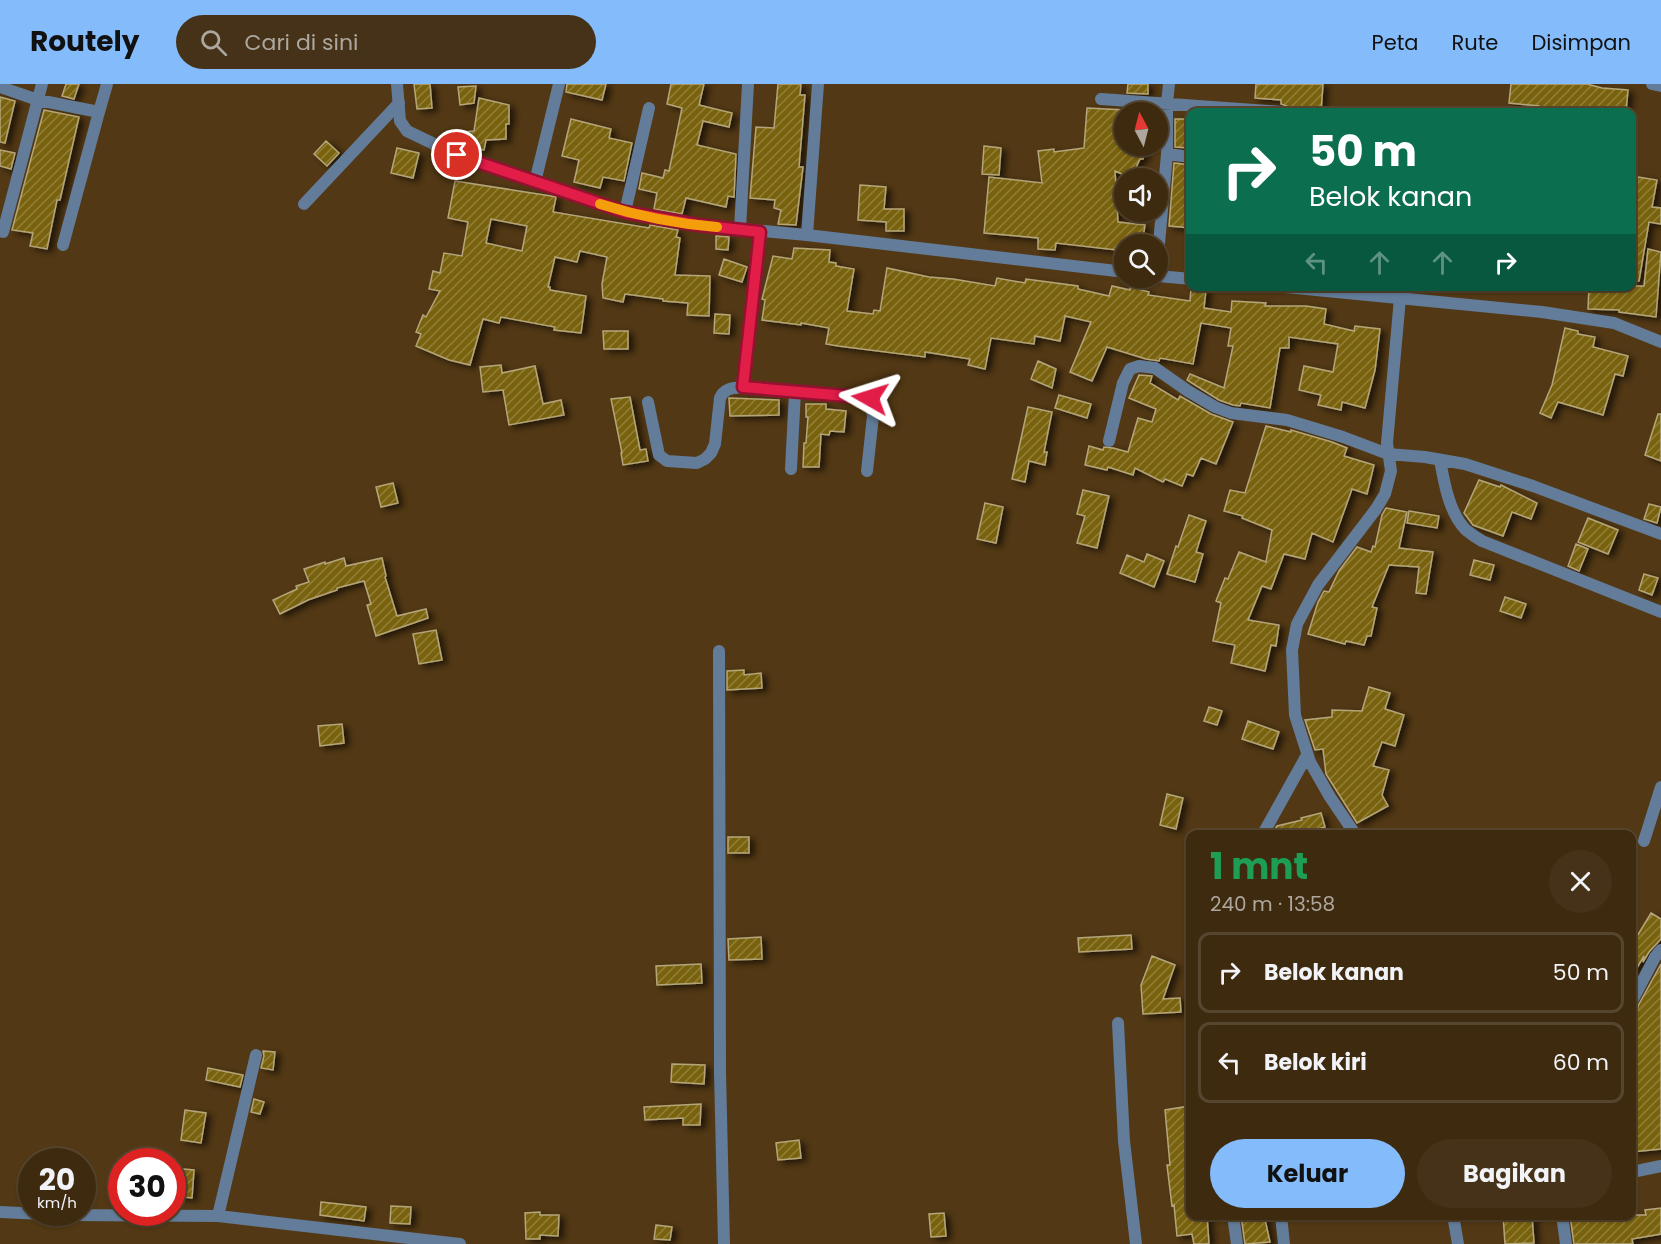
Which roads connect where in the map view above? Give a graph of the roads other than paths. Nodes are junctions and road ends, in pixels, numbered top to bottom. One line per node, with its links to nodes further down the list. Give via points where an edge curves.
1 (42, 84): 12 (street)
2 (107, 84): 19 (street)
3 (397, 84): 15 (street)
4 (559, 84): 23 (street)
5 (748, 84): 26 (street)
6 (819, 84): 30 (street)
7 (1169, 84): 14 (street)
8 (1652, 84): 9 (street)
9 (1661, 86)
10 (0, 87): 12 (street)
11 (1101, 99): 13 (street)
12 (38, 100): 19 (street); 27 (street)
13 (1141, 102)
14 (1167, 102)
15 (399, 103): 23 (street, via 400,121 407,131 457,155); 24 (street)
16 (1168, 104): 18 (street)
17 (649, 108): 25 (street)
18 (1224, 108)
19 (99, 112): 31 (street)
20 (1168, 154): 22 (street)
21 (1167, 156): 29 (street)
22 (1186, 156)
23 (535, 182): 25 (street)
24 (304, 204)
25 (625, 212): 26 (street)
26 (740, 229): 28 (street)
27 (3, 232)
28 (760, 232): 30 (street); 38 (street)
29 (1160, 234)
30 (807, 235): 32 (street)
31 (63, 245)
32 (1114, 271)
33 (1168, 277): 34 (street)
34 (1186, 279)
35 (1327, 291): 36 (street)
36 (1400, 298): 37 (street, via 1614,323); 42 (street)
37 (1661, 342)
38 (743, 387): 39 (street); 40 (street, via 722,394 715,444 711,453 698,463 667,461 659,455)
39 (795, 392): 44 (street); 45 (street, via 870,398 873,416)
40 (648, 402)
41 (1109, 441): 42 (street, via 1123,383 1130,369 1139,366 1155,368 1231,413 1287,420)
42 (1388, 454): 43 (street); 49 (street, via 1391,471 1385,494 1318,585 1297,624 1292,650 1293,693)
43 (1440, 460): 46 (street, via 1533,486); 47 (street, via 1444,483 1466,530 1482,541)
44 (791, 469)
45 (867, 471)
46 (1661, 534)
47 (1661, 612)
48 (719, 651): 67 (street)
49 (1307, 755): 51 (street); 52 (street)
50 (1661, 787): 53 (street)
51 (1265, 830)
52 (1352, 830)
53 (1644, 840)
54 (1661, 950): 55 (street)
55 (1636, 993)
56 (1118, 1023): 68 (street, via 1124,1141)
57 (256, 1055): 61 (street)
58 (1661, 1166): 59 (street)
59 (1636, 1171)
60 (1, 1212): 61 (street)
61 (218, 1216): 66 (street)
62 (1234, 1220): 69 (street)
63 (1282, 1220): 70 (street)
64 (1454, 1220): 71 (street)
65 (1563, 1220): 72 (street)
66 (460, 1244)
67 (724, 1244)
68 (1136, 1244)
69 (1237, 1244)
70 (1284, 1244)
71 (1458, 1244)
72 (1566, 1244)

